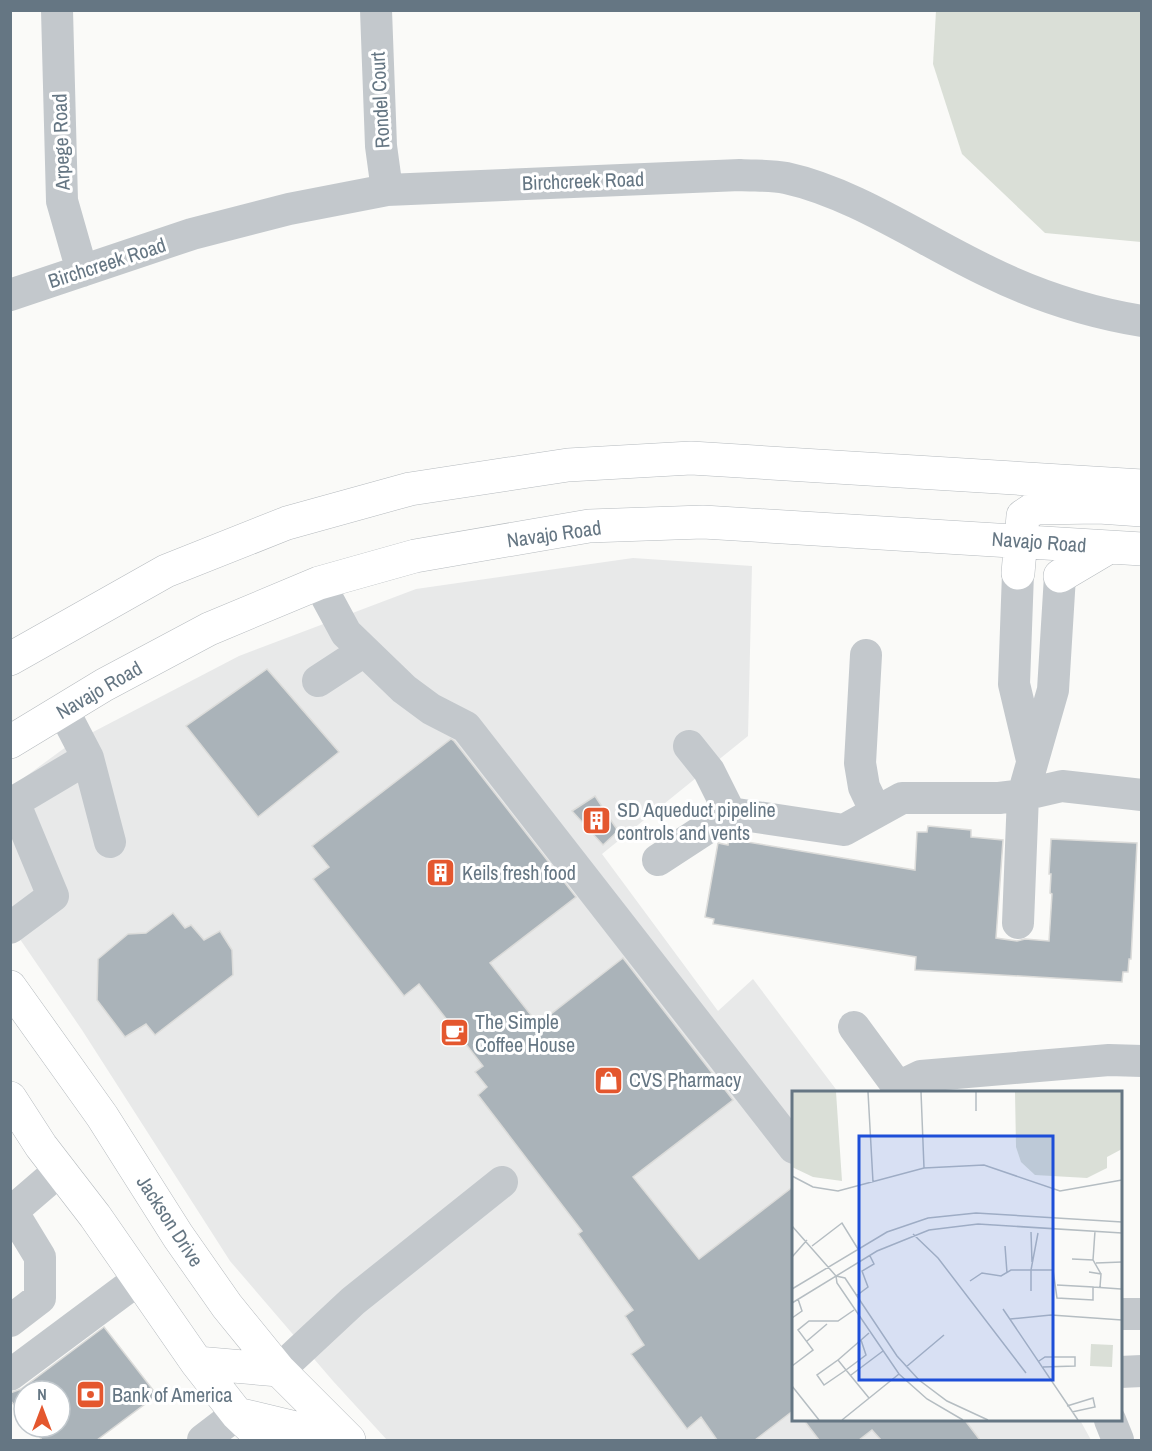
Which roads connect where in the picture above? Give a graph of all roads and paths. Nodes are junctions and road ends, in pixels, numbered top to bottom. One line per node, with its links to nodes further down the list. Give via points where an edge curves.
1 (57, 10): 4 (street, Arpege Road, via 62,201)
2 (376, 10): 3 (street, Rondel Court, via 381,146)
3 (387, 190): 4 (street, Birchcreek Road, via 267,214); 6 (street, Birchcreek Road, via 740,175 785,178 838,195 1028,290 1068,304)
4 (82, 271): 5 (street, Birchcreek Road)
5 (10, 295)
6 (1142, 321)
7 (1142, 486): 18 (main road, via 691,458 568,465 410,489 288,522 166,571)
8 (1142, 510): 11 (main road, via 1035,508 1023,516)
9 (1109, 547): 10 (main road, Navajo Road); 11 (main road, Navajo Road); 12 (main road)
10 (1142, 549)
11 (1019, 557): 13 (main road, Navajo Road, via 703,522 589,526 415,556); 14 (street)
12 (1060, 576): 15 (street)
13 (320, 583): 16 (street, via 345,633); 20 (main road, Navajo Road, via 209,630)
14 (1015, 645): 15 (street, via 1021,659 1035,665 1049,660); 24 (street, via 1014,684)
15 (1055, 646): 24 (street, via 1053,690)
16 (364, 651): 19 (street); 38 (street, via 404,689 466,727)
17 (866, 655): 27 (street, via 860,763 864,787)
18 (10, 659)
19 (318, 681)
20 (63, 710): 21 (main road, Navajo Road); 23 (street)
21 (10, 742)
22 (688, 746): 28 (street, via 709,771)
23 (88, 758): 29 (street); 32 (street, via 14,802 53,896)
24 (1032, 760): 25 (street)
25 (1023, 795): 26 (street, via 1062,786); 27 (street, via 902,798); 31 (street)
26 (1142, 795)
27 (876, 812): 28 (street, via 844,830)
28 (730, 813): 30 (street)
29 (110, 842)
30 (658, 860)
31 (1018, 923)
32 (10, 928)
33 (10, 987): 47 (main road, Jackson Drive, via 102,1116 227,1306)
34 (854, 1027): 36 (street)
35 (1142, 1061): 36 (street, via 1109,1060 921,1076)
36 (898, 1090)
37 (10, 1098): 39 (main road)
38 (792, 1145)
39 (60, 1170): 41 (street); 42 (main road)
40 (502, 1182): 47 (street, via 353,1301)
41 (11, 1212): 45 (street, via 40,1257 40,1298)
42 (139, 1279): 46 (main road); 50 (street)
43 (1122, 1314): 44 (street)
44 (1142, 1314)
45 (10, 1321)
46 (197, 1363): 47 (main road); 51 (main road)
47 (279, 1370): 56 (main road, Jackson Drive)
48 (1142, 1371): 49 (street)
49 (1122, 1372)
50 (10, 1375)
51 (237, 1414): 53 (street); 54 (main road); 55 (main road)
52 (1111, 1421): 57 (street)
53 (203, 1440)
54 (264, 1440)
55 (332, 1440)
56 (349, 1440)
57 (1118, 1440)

